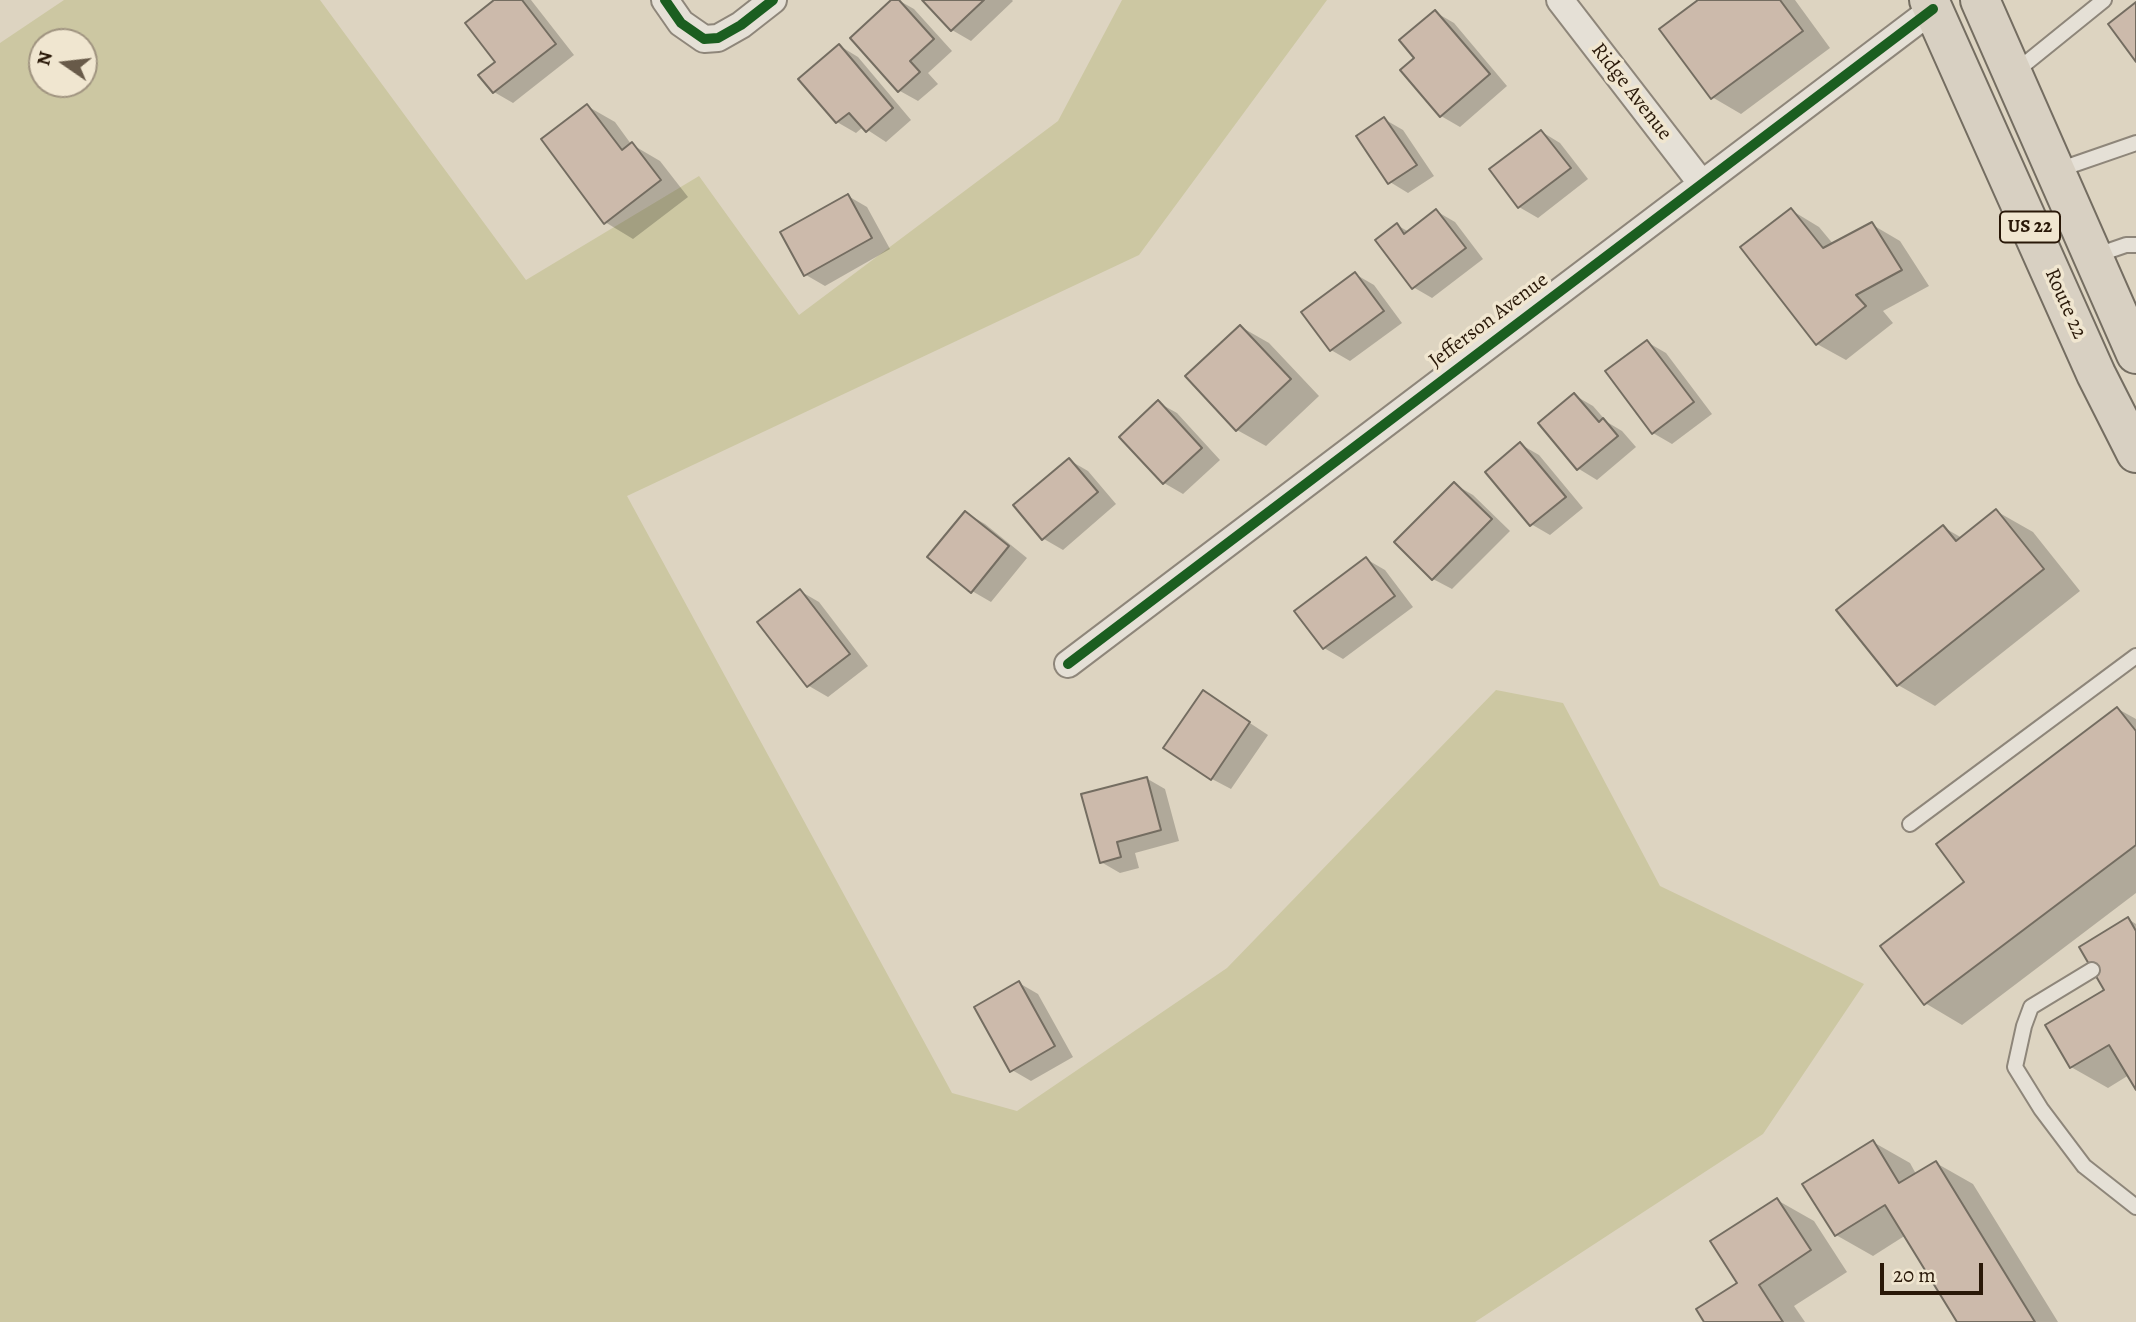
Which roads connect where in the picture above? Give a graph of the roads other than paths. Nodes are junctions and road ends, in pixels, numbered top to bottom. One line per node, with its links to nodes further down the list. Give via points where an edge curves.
1 (665, 0): 2 (street, via 681,23 704,39 718,38)
2 (773, 0)
3 (1560, 0): 10 (street, Ridge Avenue)
4 (1980, 0): 7 (highway, US 22)
5 (2104, 0): 7 (lane)
6 (1931, 5): 10 (street, Jefferson Avenue); 14 (highway, Route 22 / US 22, via 2096,374)
7 (2014, 73): 9 (highway, US 22)
8 (2136, 143): 9 (lane)
9 (2056, 170): 12 (highway, US 22)
10 (1702, 184): 16 (street, Jefferson Avenue)
11 (2136, 245): 12 (lane)
12 (2094, 256): 13 (highway, US 22)
13 (2136, 354)
14 (2136, 453)
15 (2136, 656): 17 (lane)
16 (1068, 664)
17 (1910, 824)
18 (2092, 970): 19 (lane, via 2031,1007 2015,1067 2084,1166)
19 (2136, 1207)

